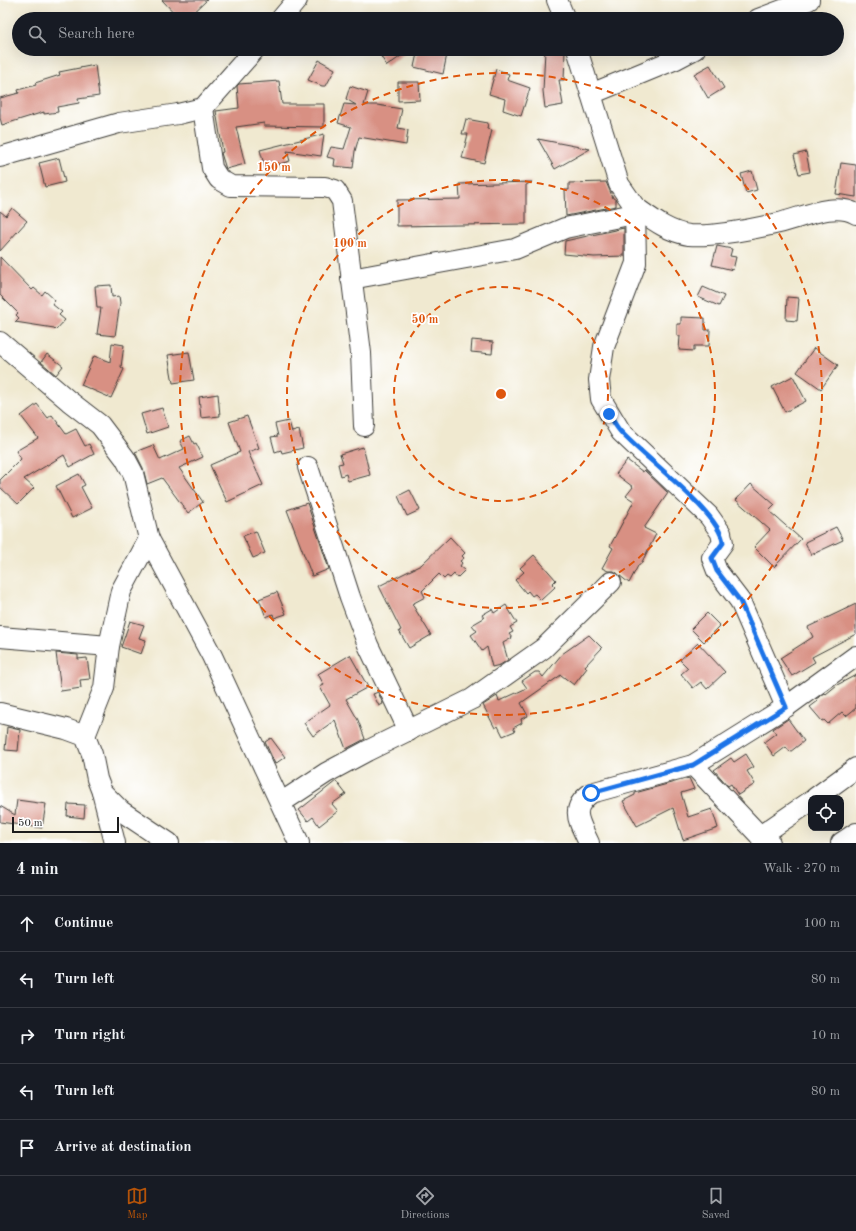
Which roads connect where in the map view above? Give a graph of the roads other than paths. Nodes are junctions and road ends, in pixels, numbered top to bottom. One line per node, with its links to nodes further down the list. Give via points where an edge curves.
1 (297, 0): 4 (street)
2 (557, 0): 5 (street)
3 (809, 0): 6 (street)
4 (287, 12)
5 (562, 12)
6 (777, 12)
7 (249, 56): 11 (street)
8 (579, 56): 10 (street)
9 (682, 56): 10 (street)
10 (591, 94): 13 (street, via 619,184)
11 (203, 108): 12 (street, via 119,123); 15 (street, via 212,168 219,179 231,186 325,187 335,190 342,201)
12 (0, 157)
13 (634, 211): 14 (street, via 667,229 688,235 715,234 778,223 828,210 840,209); 15 (street, via 565,228 515,249); 24 (street, via 636,263 604,347 599,380 601,399 621,432 709,516 721,533 723,543 712,558 717,571 740,601)
14 (856, 214)
15 (351, 279): 17 (street, via 361,353)
16 (0, 342): 19 (street, via 100,425 125,458 133,473)
17 (364, 426)
18 (308, 467): 26 (street, via 368,645)
19 (149, 539): 22 (street, via 121,592); 32 (street, via 212,656)
20 (611, 582): 26 (street, via 544,648 472,699)
21 (0, 637): 22 (street)
22 (108, 646): 27 (street, via 104,688)
23 (856, 656): 24 (street)
24 (786, 707): 28 (street)
25 (0, 713): 27 (street)
26 (409, 731): 32 (street, via 326,774)
27 (85, 736): 30 (street)
28 (693, 765): 35 (street); 39 (street, via 591,793 584,798 579,803 577,811)
29 (856, 768): 31 (street)
30 (102, 792): 36 (street); 37 (street, via 121,811)
31 (819, 795)
32 (282, 802): 38 (street)
33 (808, 803): 35 (street)
34 (856, 832): 40 (street)
35 (765, 839)
36 (115, 843)
37 (169, 843)
38 (299, 843)
39 (589, 843)
40 (842, 843)

